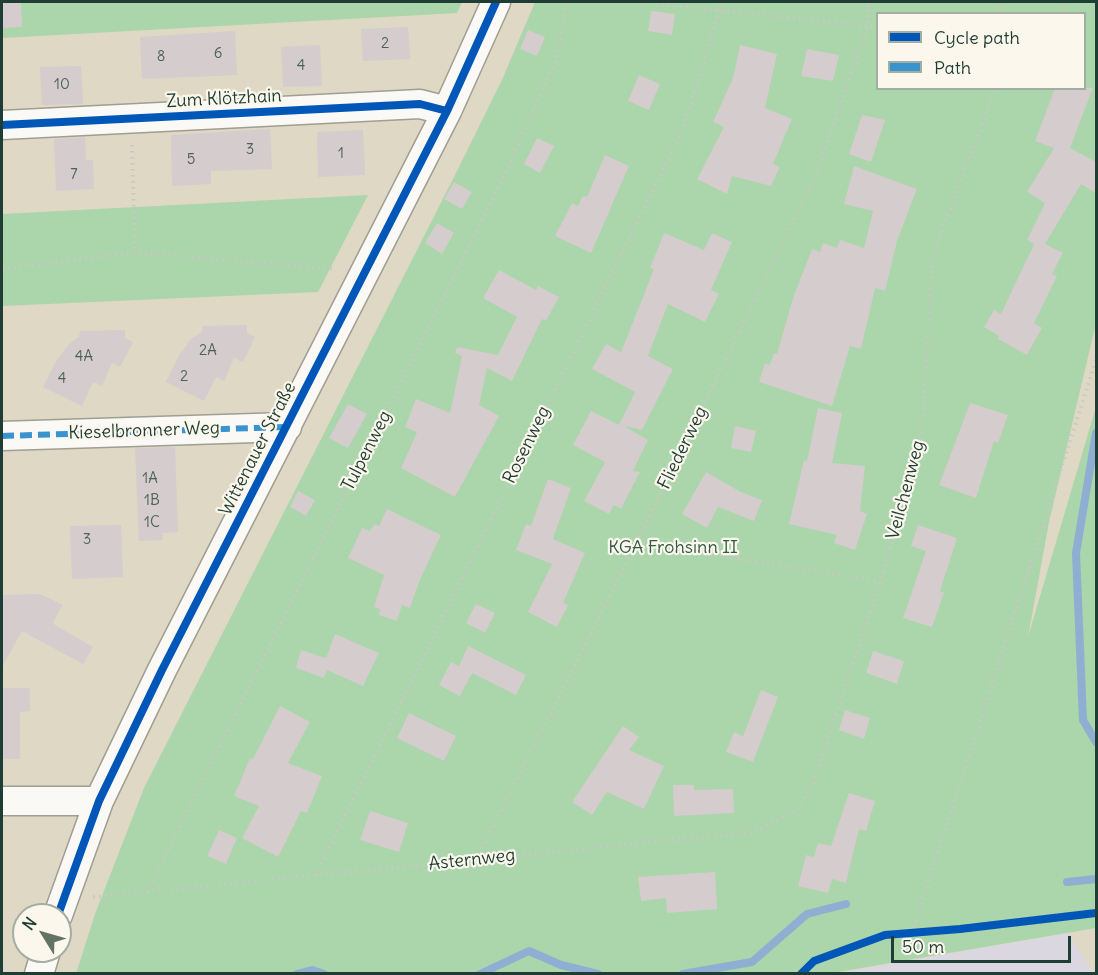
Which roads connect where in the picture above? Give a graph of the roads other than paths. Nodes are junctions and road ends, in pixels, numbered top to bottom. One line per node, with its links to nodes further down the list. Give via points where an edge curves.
1 (496, 2): 2 (street, Wittenauer Straße)
2 (447, 111): 3 (street, Zum Klötzhain, via 420,104); 4 (street, Wittenauer Straße)
3 (2, 125)
4 (287, 427): 5 (street, Kieselbronner Weg); 7 (street, Wittenauer Straße)
5 (2, 436)
6 (2, 801): 7 (street)
7 (99, 801): 8 (street, Wittenauer Straße)
8 (62, 903)

